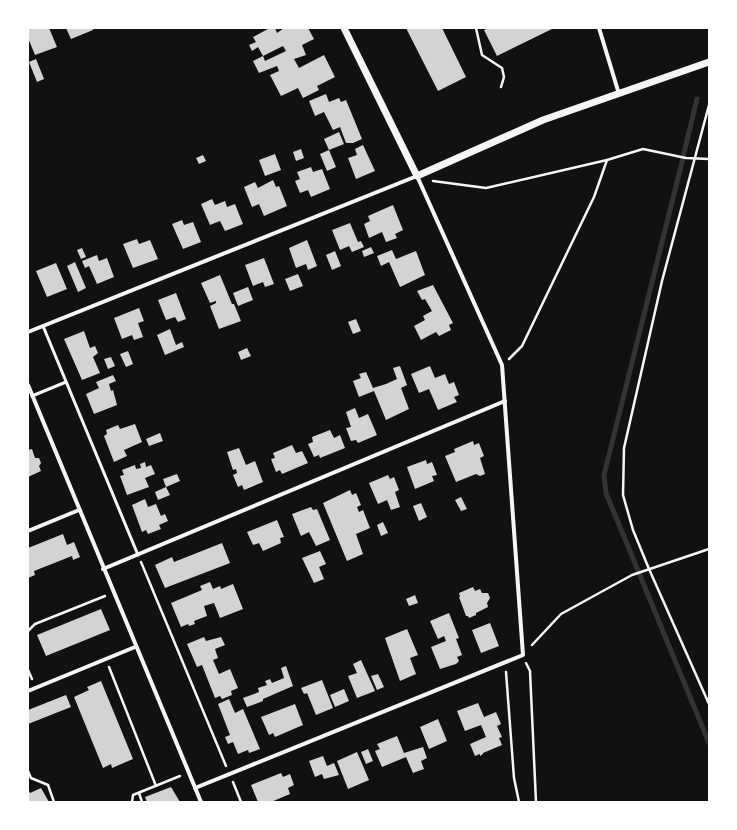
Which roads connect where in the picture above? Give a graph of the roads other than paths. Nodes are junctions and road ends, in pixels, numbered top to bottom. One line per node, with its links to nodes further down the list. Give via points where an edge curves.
1 (344, 28): 5 (street)
2 (599, 28): 4 (street)
3 (709, 62): 4 (street)
4 (619, 94): 5 (street, via 543,120)
5 (418, 176): 6 (street); 11 (street, via 502,365)
6 (43, 326): 7 (street); 8 (lane)
7 (28, 332)
8 (66, 382): 10 (lane); 14 (lane)
9 (28, 385): 10 (street)
10 (32, 396): 12 (street)
11 (505, 401): 14 (street); 18 (street, via 523,655)
12 (79, 510): 13 (street); 15 (street)
13 (28, 530)
14 (138, 555): 15 (street)
15 (103, 569): 16 (street)
16 (135, 647): 17 (street); 18 (street)
17 (28, 691)
18 (195, 788): 19 (street)
19 (201, 802)

